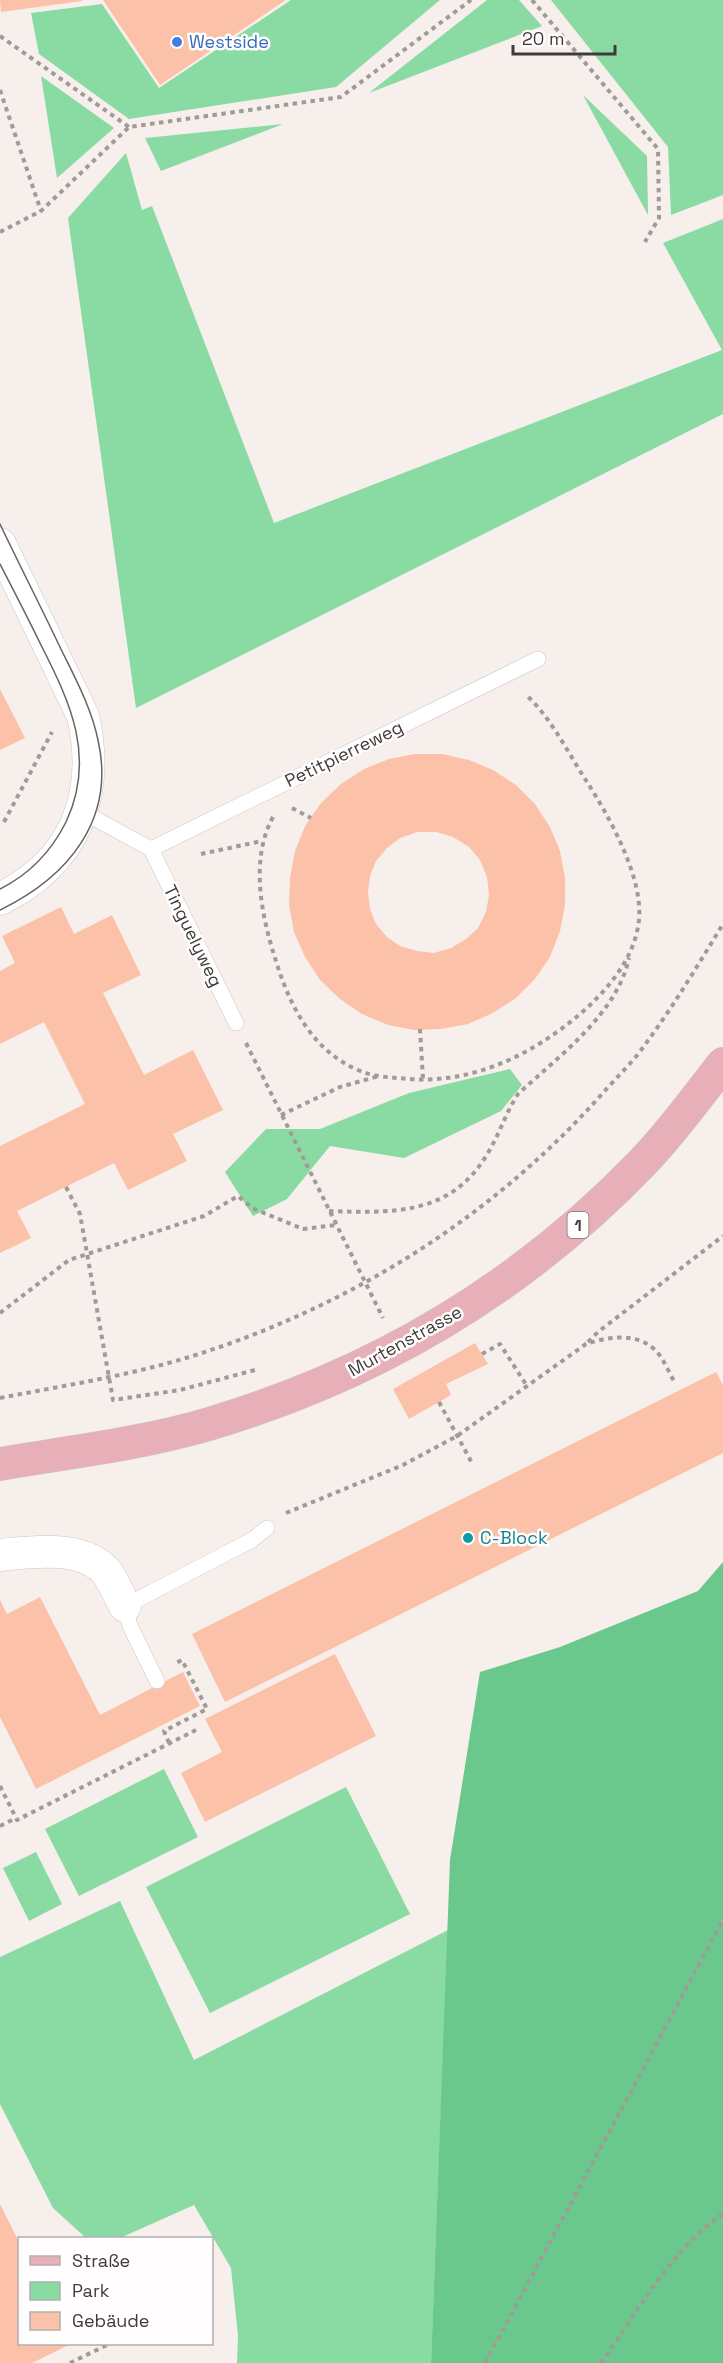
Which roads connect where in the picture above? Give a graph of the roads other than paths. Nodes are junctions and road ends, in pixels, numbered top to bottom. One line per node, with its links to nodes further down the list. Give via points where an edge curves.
1 (0, 544): 3 (street, via 83,716 90,761)
2 (538, 659): 4 (lane, Petitpierreweg)
3 (81, 811): 4 (lane); 5 (street, via 52,863)
4 (153, 854): 6 (lane, Tinguelyweg)
5 (0, 899)
6 (236, 1023)
7 (723, 1064): 8 (main road, Murtenstrasse / 1, via 644,1161 581,1222 502,1284 400,1348 314,1388 207,1424 130,1442)
8 (0, 1464)
9 (267, 1528): 11 (lane, via 252,1540)
10 (0, 1555): 11 (street, via 61,1553 92,1560 104,1570)
11 (124, 1606): 12 (lane)
12 (155, 1678)

